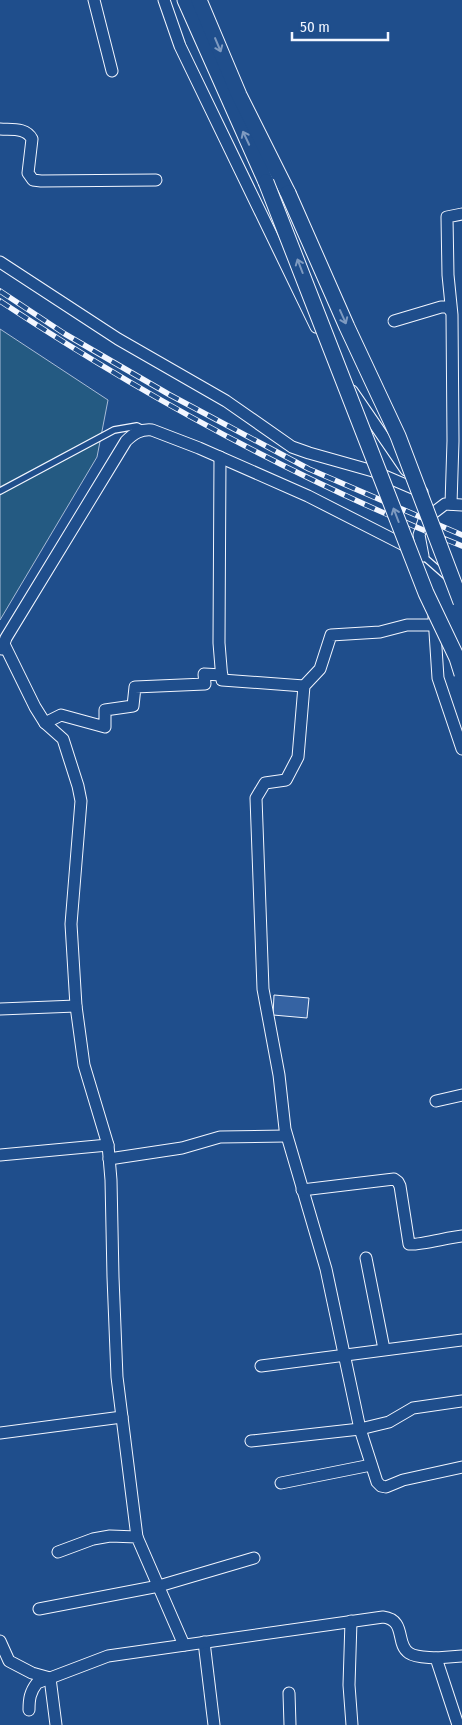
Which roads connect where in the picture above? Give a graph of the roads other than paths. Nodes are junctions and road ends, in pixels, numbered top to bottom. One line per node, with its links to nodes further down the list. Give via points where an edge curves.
1 (94, 0): 5 (street)
2 (164, 0): 15 (street, via 180,46 329,355)
3 (185, 0): 23 (street, one-way to 3, bridge, via 426,593 266,182)
4 (199, 0): 20 (street, one-way to 20, bridge, via 239,95 288,192 398,436)
5 (112, 71)
6 (0, 129): 7 (street, via 29,134 32,139 28,173 33,180)
7 (156, 180)
8 (462, 214): 10 (street, via 447,217)
9 (0, 262): 15 (street, via 118,339 226,401 292,447 373,471)
10 (450, 310): 11 (street, via 441,307); 16 (street)
11 (394, 321)
12 (146, 429): 13 (street); 14 (lane, via 137,426 114,430); 22 (street, via 138,431 126,442)
13 (220, 457): 18 (street, via 308,496); 24 (street, via 219,643)
14 (0, 491)
15 (422, 492): 17 (street)
16 (457, 505): 17 (street, via 445,504)
17 (435, 512): 18 (street, via 424,520 419,536)
18 (419, 553): 19 (lane); 21 (street, via 416,562 432,593)
19 (462, 591)
20 (462, 604)
21 (434, 625): 25 (street, via 407,625 380,632 331,635 320,669); 27 (street, via 438,678)
22 (2, 648): 26 (street)
23 (462, 674)
24 (222, 675): 25 (street, via 222,680); 26 (street, via 204,674 205,684 135,687 133,706 105,710 105,726 61,715)
25 (304, 686): 32 (street, via 298,758 286,780 265,783 256,798 263,989 279,1075)
26 (45, 722): 28 (street, via 63,740 81,801 71,924)
27 (462, 749)
28 (76, 1006): 29 (street); 33 (street, via 84,1064)
29 (0, 1009)
30 (462, 1095): 31 (street)
31 (436, 1102)
32 (286, 1136): 35 (street, via 220,1137 182,1148); 36 (street)
33 (108, 1146): 34 (street); 35 (street)
34 (0, 1155)
35 (109, 1160): 44 (street, via 117,1368)
36 (302, 1190): 37 (street, via 394,1179 400,1186 409,1244); 41 (street, via 326,1269)
37 (462, 1236)
38 (366, 1258): 40 (street)
39 (462, 1340): 40 (street)
40 (384, 1349): 41 (street)
41 (344, 1355): 42 (street); 45 (street)
42 (261, 1366)
43 (462, 1401): 45 (street, via 413,1408 389,1422)
44 (122, 1417): 46 (street); 51 (street)
45 (360, 1429): 47 (street); 48 (street)
46 (0, 1432)
47 (251, 1441)
48 (371, 1465): 49 (street, via 378,1482 386,1487); 50 (street)
49 (462, 1466)
50 (281, 1483)
51 (137, 1538): 52 (street, via 110,1536 93,1539); 54 (street)
52 (58, 1552)
53 (254, 1558): 54 (street)
54 (159, 1586): 55 (street); 59 (street)
55 (38, 1609)
56 (351, 1621): 58 (street); 61 (street, via 388,1618 398,1626 407,1652); 68 (street, via 348,1685)
57 (0, 1641): 62 (street, via 9,1661)
58 (204, 1642): 59 (street); 66 (street)
59 (184, 1646): 62 (street, via 108,1656)
60 (462, 1656): 61 (street)
61 (436, 1658): 69 (street)
62 (50, 1678): 64 (street, via 37,1683 32,1689); 65 (street)
63 (289, 1693): 67 (street)
64 (29, 1710)
65 (56, 1725)
66 (214, 1725)
67 (290, 1725)
68 (352, 1725)
69 (458, 1725)

